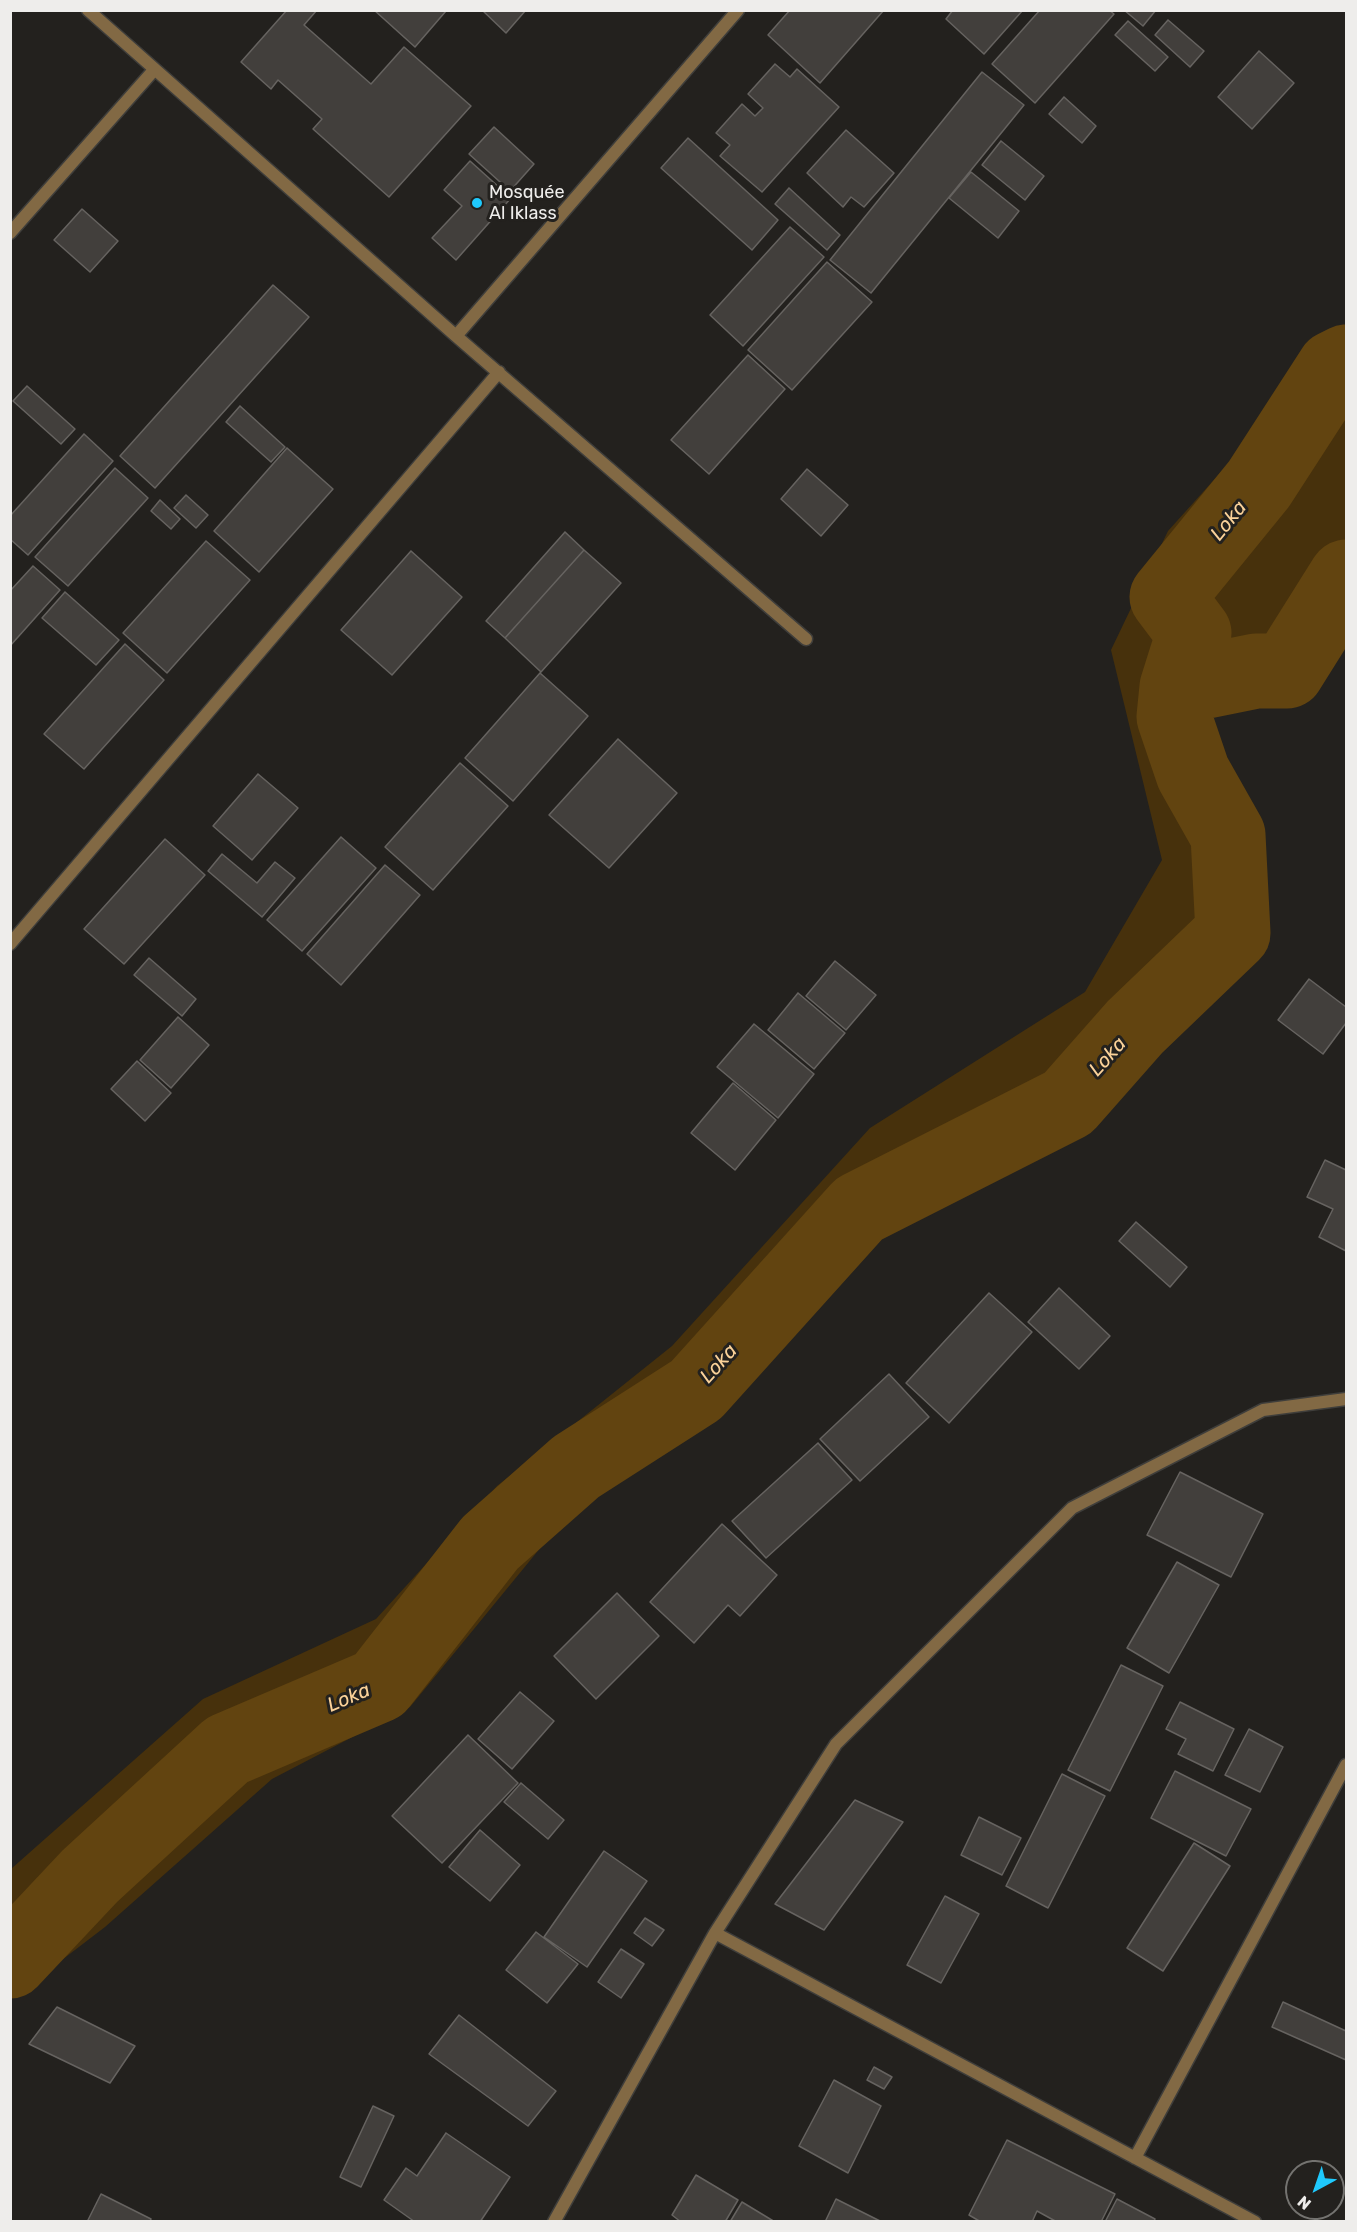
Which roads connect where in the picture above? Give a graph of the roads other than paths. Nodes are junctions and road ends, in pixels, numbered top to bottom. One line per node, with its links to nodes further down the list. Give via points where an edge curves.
1 (88, 10): 3 (street)
2 (738, 10): 5 (street)
3 (154, 70): 4 (street); 5 (street)
4 (10, 233)
5 (456, 336): 6 (street)
6 (499, 372): 7 (street); 8 (street)
7 (806, 639)
8 (10, 944)
9 (1347, 1400): 11 (street, via 1263,1410 1072,1508 836,1744)
10 (1347, 1765): 12 (street)
11 (715, 1933): 12 (street); 13 (street)
12 (1136, 2158): 14 (street)
13 (554, 2222)
14 (1255, 2222)

